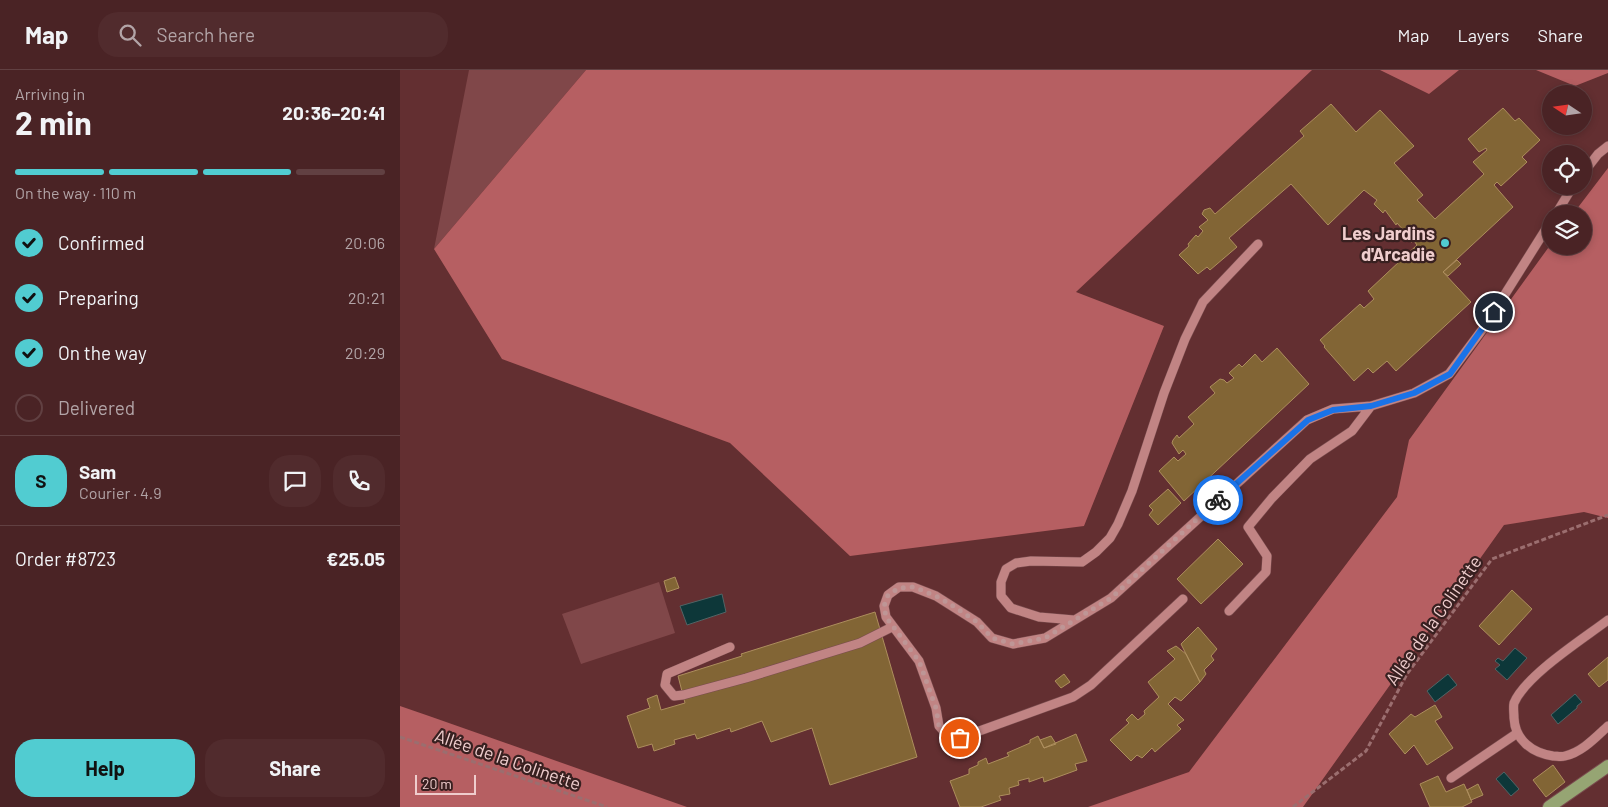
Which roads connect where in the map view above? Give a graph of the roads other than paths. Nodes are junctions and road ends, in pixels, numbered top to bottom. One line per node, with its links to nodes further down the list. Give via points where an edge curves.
1 (1608, 146): 2 (street)
2 (1592, 162)
3 (1542, 235): 5 (street, via 1485,326 1450,374 1414,393)
4 (1258, 244): 8 (street, via 1203,302 1185,339 1132,490 1110,538 1082,562 1016,563 1006,569 1001,582 1001,596 1011,608 1039,617)
5 (1371, 406): 7 (street, via 1352,431 1310,459 1248,527 1267,556 1266,572); 8 (street, via 1333,410 1308,420 1111,598)
6 (1183, 599): 10 (street, via 1091,685 1073,697 960,738 948,736 939,726 919,661)
7 (1229, 612)
8 (1074, 620): 10 (street, via 1045,638 1013,644 992,638 977,622 936,596 906,587 888,595 884,606)
9 (1608, 620): 13 (street, via 1522,688 1513,705)
10 (892, 627): 11 (street, via 860,643 746,678 674,696 665,685 667,674)
11 (730, 647)
12 (1608, 726): 13 (street, via 1585,747 1564,757 1542,754 1524,744)
13 (1516, 734): 15 (street)
14 (1608, 766): 16 (main road)
15 (1451, 778)
16 (1549, 807)

